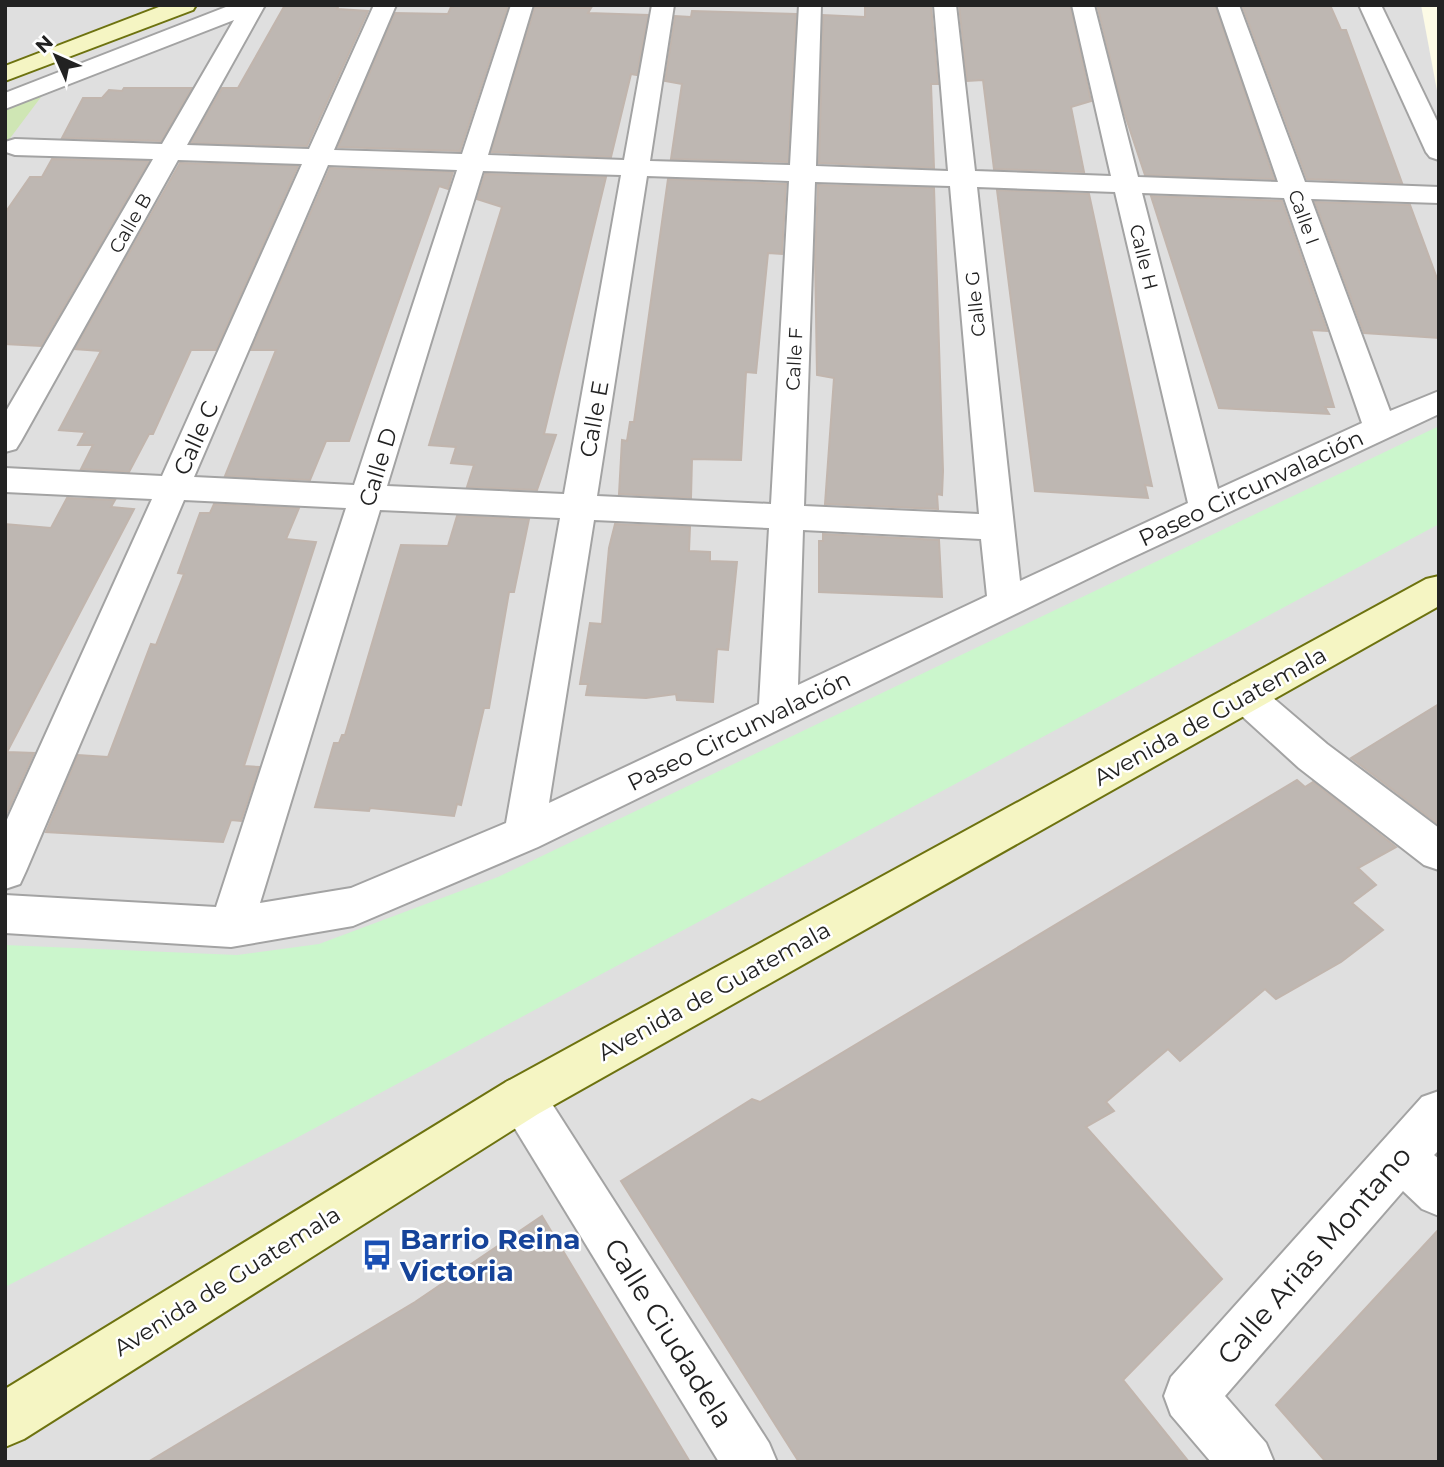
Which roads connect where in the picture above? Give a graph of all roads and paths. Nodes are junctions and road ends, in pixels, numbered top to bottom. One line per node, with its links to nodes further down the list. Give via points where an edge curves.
1 (147, 5): 12 (street)
2 (185, 5): 13 (street)
3 (253, 5): 14 (street); 16 (street, Calle B)
4 (385, 5): 19 (street, Calle C)
5 (522, 5): 20 (street, Calle D)
6 (663, 5): 21 (street, Calle E)
7 (810, 5): 22 (street, Calle F)
8 (945, 5): 23 (street, Calle G)
9 (1083, 5): 24 (street, Calle H)
10 (1228, 5): 25 (street, Calle I)
11 (1370, 5): 17 (street)
12 (5, 58)
13 (5, 74)
14 (63, 80): 15 (street); 18 (street)
15 (5, 102)
16 (171, 152): 18 (street); 19 (street); 29 (street, Calle B)
17 (1439, 152)
18 (10, 154)
19 (319, 157): 20 (street); 31 (street, Calle C)
20 (473, 162): 21 (street); 32 (street, Calle D)
21 (636, 168): 22 (street); 33 (street, Calle E)
22 (802, 173): 23 (street); 35 (street, Calle F)
23 (963, 179): 24 (street); 36 (street, Calle G)
24 (1127, 184): 25 (street); 34 (street, Calle H)
25 (1295, 190): 26 (street); 28 (street, Calle I)
26 (1436, 195)
27 (1439, 401): 28 (street, Paseo Circunvalación)
28 (1380, 428): 34 (street, Paseo Circunvalación)
29 (5, 441)
30 (5, 480): 31 (street)
31 (174, 488): 32 (street); 43 (street, Calle C)
32 (369, 497): 33 (street); 45 (street, Calle D)
33 (579, 507): 35 (street); 41 (street, Calle E)
34 (1206, 510): 38 (street, Paseo Circunvalación)
35 (787, 516): 36 (street); 40 (street, Calle F)
36 (998, 527): 38 (street, Calle G)
37 (1439, 589): 39 (street, Avenida de Guatemala)
38 (1005, 603): 40 (street, Paseo Circunvalación)
39 (1245, 696): 42 (street, via 1312,756); 46 (street, Avenida de Guatemala)
40 (778, 712): 41 (street, Paseo Circunvalación)
41 (524, 834): 45 (street, Paseo Circunvalación, via 353,907)
42 (1439, 852)
43 (5, 871)
44 (5, 914): 45 (street, Paseo Circunvalación)
45 (231, 927)
46 (522, 1098): 50 (street, Avenida de Guatemala); 51 (street, Calle Ciudadela)
47 (1439, 1114): 48 (street, Calle Arias Montano)
48 (1401, 1157): 49 (street); 52 (street, Calle Arias Montano, via 1190,1396)
49 (1439, 1192)
50 (5, 1420)
51 (750, 1462)
52 (1247, 1462)

